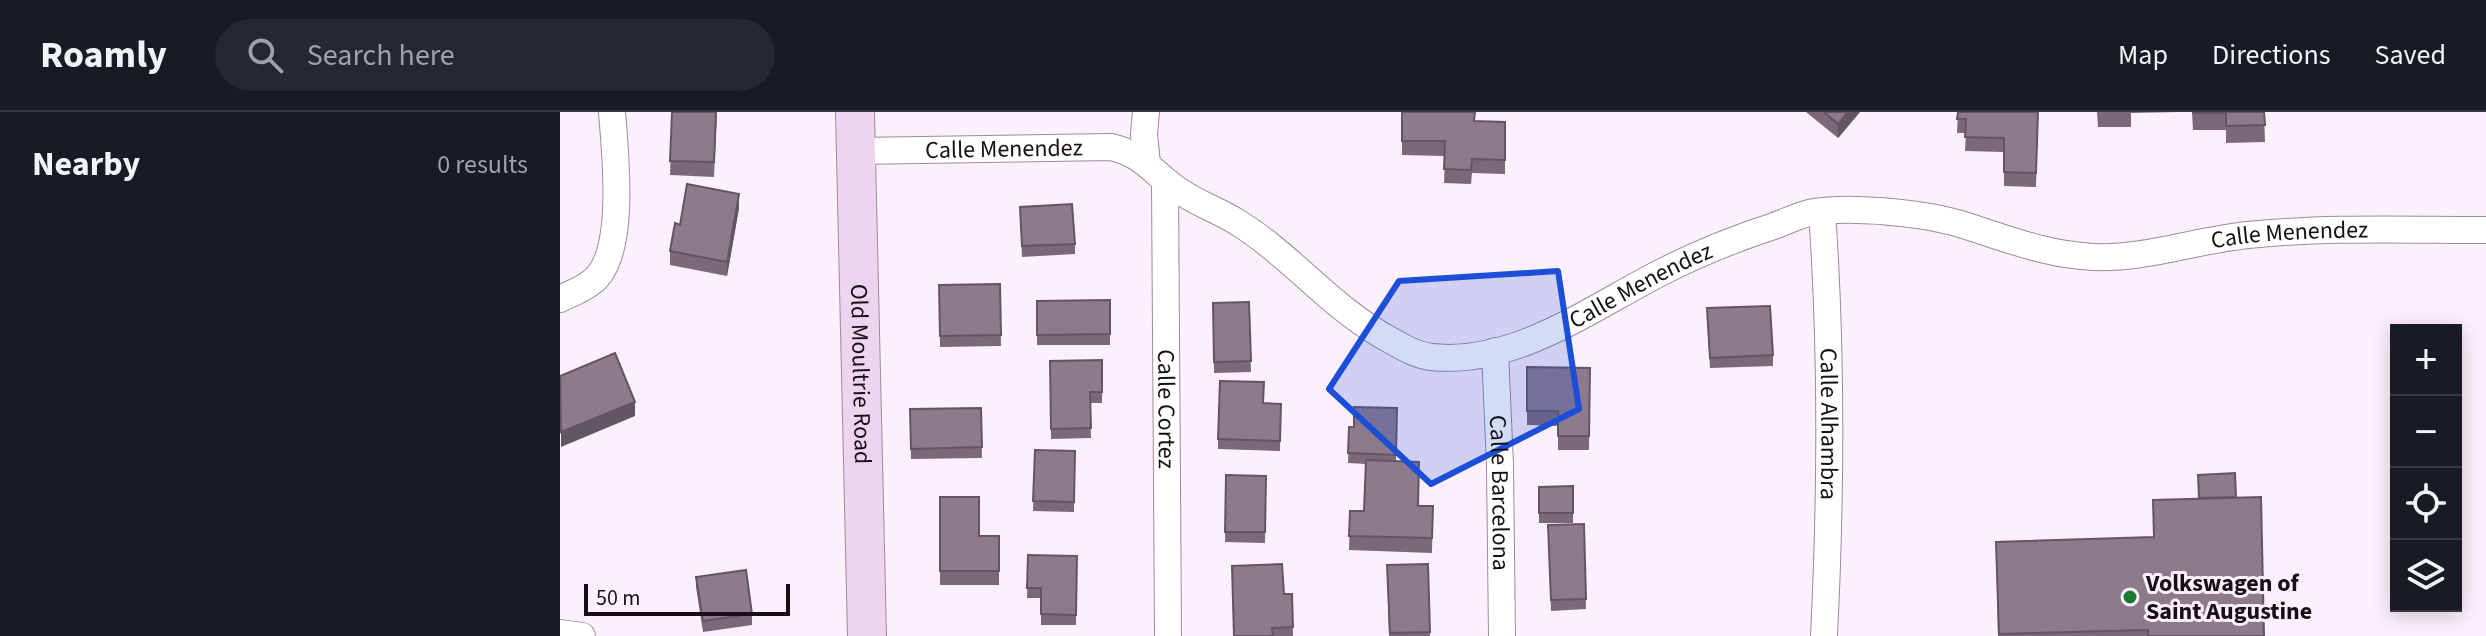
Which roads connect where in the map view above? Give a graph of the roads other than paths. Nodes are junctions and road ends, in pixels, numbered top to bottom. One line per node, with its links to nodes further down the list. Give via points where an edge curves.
1 (612, 112): 8 (street, via 617,181 610,254 595,280)
2 (855, 112): 4 (main road, Old Moultrie Road)
3 (1146, 112): 5 (street, Calle Cortez, via 1144,134)
4 (856, 151): 5 (street, Calle Menendez, via 1111,147 1138,156); 12 (main road, Old Moultrie Road)
5 (1156, 173): 9 (street, Calle Menendez, via 1237,221 1329,298 1414,353 1460,358); 13 (street, Calle Cortez)
6 (1822, 212): 7 (street, Calle Menendez, via 1901,213 1953,222 2034,249 2097,257 2296,230); 9 (street, Calle Menendez, via 1737,238 1666,269 1576,320); 15 (street, Calle Alhambra, via 1830,434)
7 (2486, 230)
8 (560, 299)
9 (1495, 351): 14 (street, Calle Barcelona)
10 (560, 633): 11 (street)
11 (582, 636)
12 (867, 636)
13 (1168, 636)
14 (1502, 636)
15 (1824, 636)

